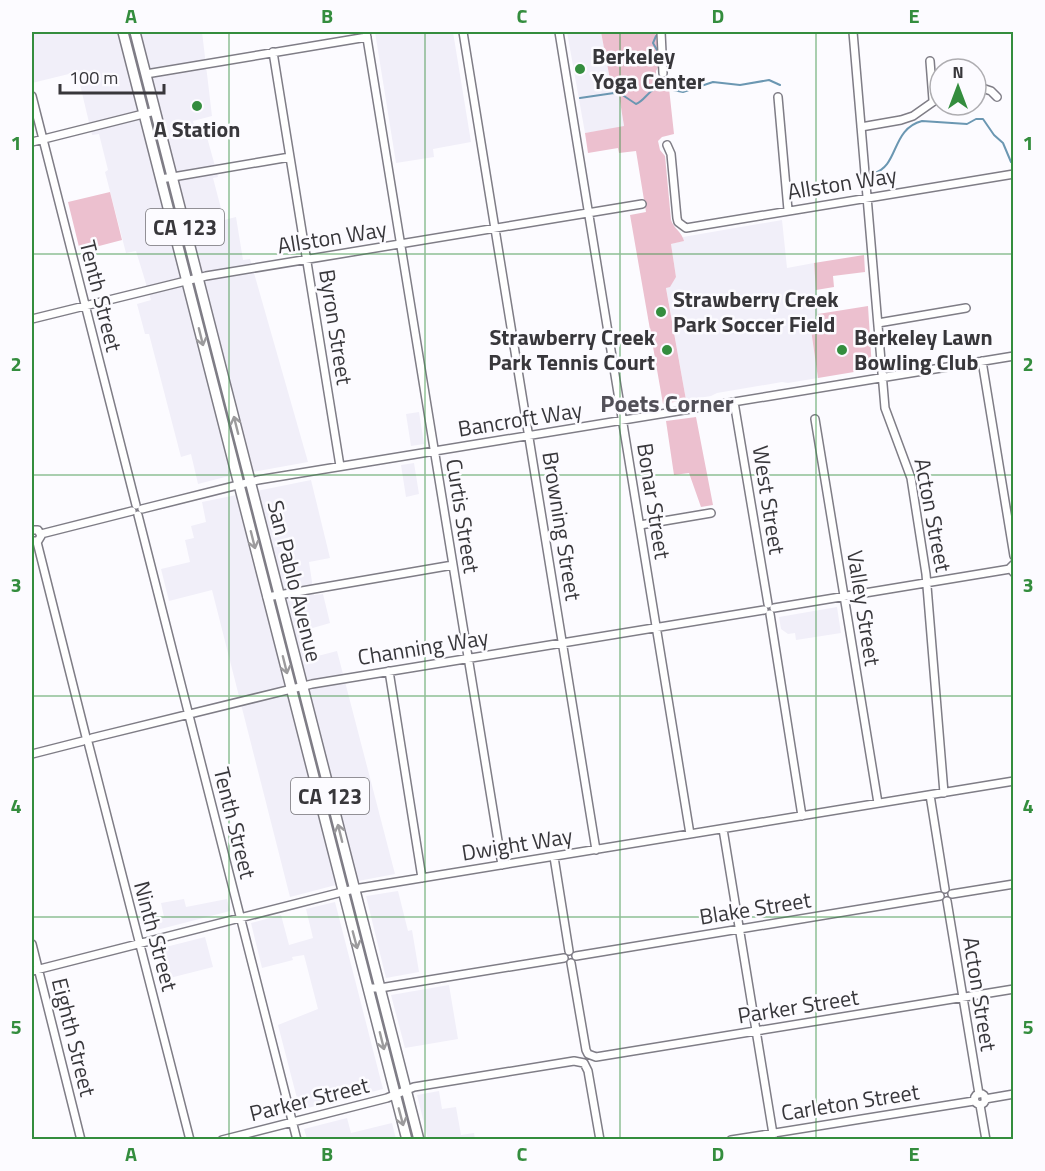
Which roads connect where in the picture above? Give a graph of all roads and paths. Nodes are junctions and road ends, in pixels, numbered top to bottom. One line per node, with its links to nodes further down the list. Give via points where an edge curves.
1 (123, 32): 17 (main road, San Pablo Avenue / CA 123)
2 (135, 32): 10 (main road, San Pablo Avenue / CA 123)
3 (463, 32): 30 (street, Browning Street)
4 (559, 32): 29 (street, Bonar Street)
5 (661, 32): 9 (street)
6 (854, 32): 18 (street, Acton Street)
7 (367, 34): 8 (street); 31 (street, Curtis Street)
8 (273, 52): 10 (street); 22 (street, Byron Street)
9 (663, 73)
10 (146, 74): 16 (main road, San Pablo Avenue / CA 123)
11 (988, 90): 14 (street)
12 (32, 96): 19 (street, Tenth Street)
13 (778, 96): 28 (street)
14 (997, 96)
15 (928, 105): 18 (street, via 913,116)
16 (155, 111): 17 (street); 24 (main road, San Pablo Avenue / CA 123)
17 (144, 114): 19 (street); 25 (main road, San Pablo Avenue / CA 123)
18 (861, 127): 26 (street, Acton Street)
19 (42, 139): 20 (street); 35 (street, Tenth Street)
20 (32, 142)
21 (668, 145): 28 (street, Allston Way, via 675,210 678,222 686,228)
22 (290, 157): 24 (street); 32 (street, Byron Street)
23 (1014, 174): 26 (street, Allston Way)
24 (172, 177): 25 (street); 33 (main road, San Pablo Avenue / CA 123)
25 (161, 179): 34 (main road, San Pablo Avenue / CA 123)
26 (867, 197): 28 (street, Allston Way); 38 (street, Acton Street)
27 (642, 204): 29 (street, Allston Way)
28 (788, 210)
29 (589, 213): 30 (street, Allston Way); 44 (street, Bonar Street)
30 (495, 229): 31 (street, Allston Way); 45 (street, Browning Street)
31 (400, 244): 32 (street, Allston Way); 46 (street, Curtis Street)
32 (306, 259): 33 (street, Allston Way); 47 (street, Byron Street)
33 (198, 278): 34 (street, Allston Way); 48 (main road, San Pablo Avenue / CA 123, one-way to 33)
34 (187, 280): 35 (street, Allston Way); 49 (main road, San Pablo Avenue / CA 123, one-way to 49)
35 (85, 306): 37 (street, Allston Way); 50 (street, Tenth Street)
36 (966, 308): 38 (street)
37 (32, 319)
38 (878, 323): 41 (street, Acton Street)
39 (1014, 356): 40 (street, Bancroft Way)
40 (982, 361): 41 (street, Bancroft Way); 56 (street)
41 (882, 377): 42 (street, Bancroft Way); 59 (street, Acton Street, via 885,413 911,478)
42 (734, 402): 44 (street, Bancroft Way); 63 (street, West Street)
43 (815, 419): 62 (street, Valley Street)
44 (622, 420): 45 (street, Bancroft Way); 52 (street, Bonar Street)
45 (528, 435): 46 (street, Bancroft Way); 65 (street, Browning Street)
46 (434, 451): 47 (street, Bancroft Way); 57 (street, Curtis Street)
47 (340, 466): 48 (street, Bancroft Way)
48 (250, 482): 49 (street, Bancroft Way); 60 (main road, San Pablo Avenue / CA 123)
49 (239, 484): 50 (street, Bancroft Way); 61 (main road, San Pablo Avenue / CA 123, one-way to 61)
50 (137, 510): 54 (street, Bancroft Way); 70 (street, Tenth Street)
51 (711, 513): 52 (street)
52 (640, 525): 64 (street, Bonar Street)
53 (32, 527): 54 (street)
54 (41, 534): 55 (street, via 40,540)
55 (34, 542): 71 (street, Ninth Street)
56 (1014, 556)
57 (453, 565): 60 (street); 66 (street, Curtis Street)
58 (1012, 569): 59 (street, Channing Way)
59 (927, 583): 62 (street, Channing Way); 74 (street, Acton Street)
60 (279, 595): 61 (street); 68 (main road, San Pablo Avenue / CA 123)
61 (267, 597): 69 (main road, San Pablo Avenue / CA 123, one-way to 69)
62 (845, 597): 63 (street, Channing Way); 76 (street, Valley Street)
63 (769, 609): 64 (street, Channing Way); 77 (street, West Street)
64 (657, 627): 65 (street, Channing Way); 79 (street, Bonar Street)
65 (563, 643): 66 (street, Channing Way); 80 (street, Browning Street)
66 (468, 658): 67 (street, Channing Way); 82 (street, Curtis Street)
67 (389, 671): 68 (street, Channing Way); 83 (street)
68 (302, 686): 69 (street, Channing Way); 86 (main road, San Pablo Avenue / CA 123, one-way to 68)
69 (291, 688): 70 (street, Channing Way); 87 (main road, San Pablo Avenue / CA 123)
70 (189, 714): 71 (street, Channing Way); 90 (street, Tenth Street)
71 (87, 739): 72 (street, Channing Way); 93 (street, Ninth Street)
72 (32, 754)
73 (1014, 781): 74 (street, Dwight Way)
74 (945, 793): 75 (street, Dwight Way)
75 (930, 795): 76 (street, Dwight Way); 85 (street)
76 (878, 804): 77 (street, Dwight Way)
77 (802, 816): 78 (street, Dwight Way)
78 (723, 829): 79 (street, Dwight Way); 91 (street)
79 (690, 834): 80 (street, Dwight Way)
80 (596, 850): 81 (street, Dwight Way)
81 (554, 857): 82 (street, Dwight Way); 94 (street)
82 (502, 865): 83 (street, Dwight Way)
83 (422, 878): 86 (street, Dwight Way)
84 (1014, 884): 88 (street)
85 (945, 889): 88 (street); 89 (street, via 941,891)
86 (354, 890): 87 (street, Dwight Way); 99 (main road, San Pablo Avenue / CA 123)
87 (343, 892): 90 (street, Dwight Way); 98 (main road, San Pablo Avenue / CA 123, one-way to 98)
88 (952, 894): 89 (street, via 950,899)
89 (943, 898): 91 (street, Blake Street); 101 (street, Acton Street)
90 (241, 918): 93 (street, Dwight Way); 107 (street, Tenth Street)
91 (740, 929): 95 (street, Blake Street); 102 (street)
92 (32, 944): 97 (street, Eighth Street)
93 (140, 944): 97 (street, Dwight Way); 110 (street, Ninth Street)
94 (567, 954): 95 (street, via 574,952); 96 (street, via 567,962); 99 (street)
95 (576, 956): 96 (street)
96 (571, 963): 102 (street, Parker Street, via 588,1054 600,1057)
97 (35, 970): 109 (street, Eighth Street)
98 (368, 988): 99 (street); 104 (main road, San Pablo Avenue / CA 123, one-way to 104)
99 (380, 988): 103 (main road, San Pablo Avenue / CA 123)
100 (1014, 989): 101 (street, Parker Street)
101 (962, 997): 102 (street, Parker Street); 106 (street, Acton Street)
102 (756, 1031): 108 (street)
103 (406, 1090): 104 (street, Parker Street); 114 (main road, San Pablo Avenue / CA 123); 115 (street, Parker Street, via 582,1062 588,1071)
104 (395, 1094): 107 (street, Parker Street); 113 (main road, San Pablo Avenue / CA 123, one-way to 113)
105 (1014, 1094): 106 (street, Carleton Street)
106 (980, 1100): 108 (street, Carleton Street); 117 (street, Acton Street)
107 (292, 1122): 111 (street, Parker Street); 112 (street, Tenth Street)
108 (773, 1136): 116 (street, Carleton Street)
109 (81, 1140)
110 (190, 1140)
111 (222, 1140)
112 (297, 1140)
113 (407, 1140)
114 (419, 1140)
115 (600, 1140)
116 (731, 1140)
117 (986, 1140)

